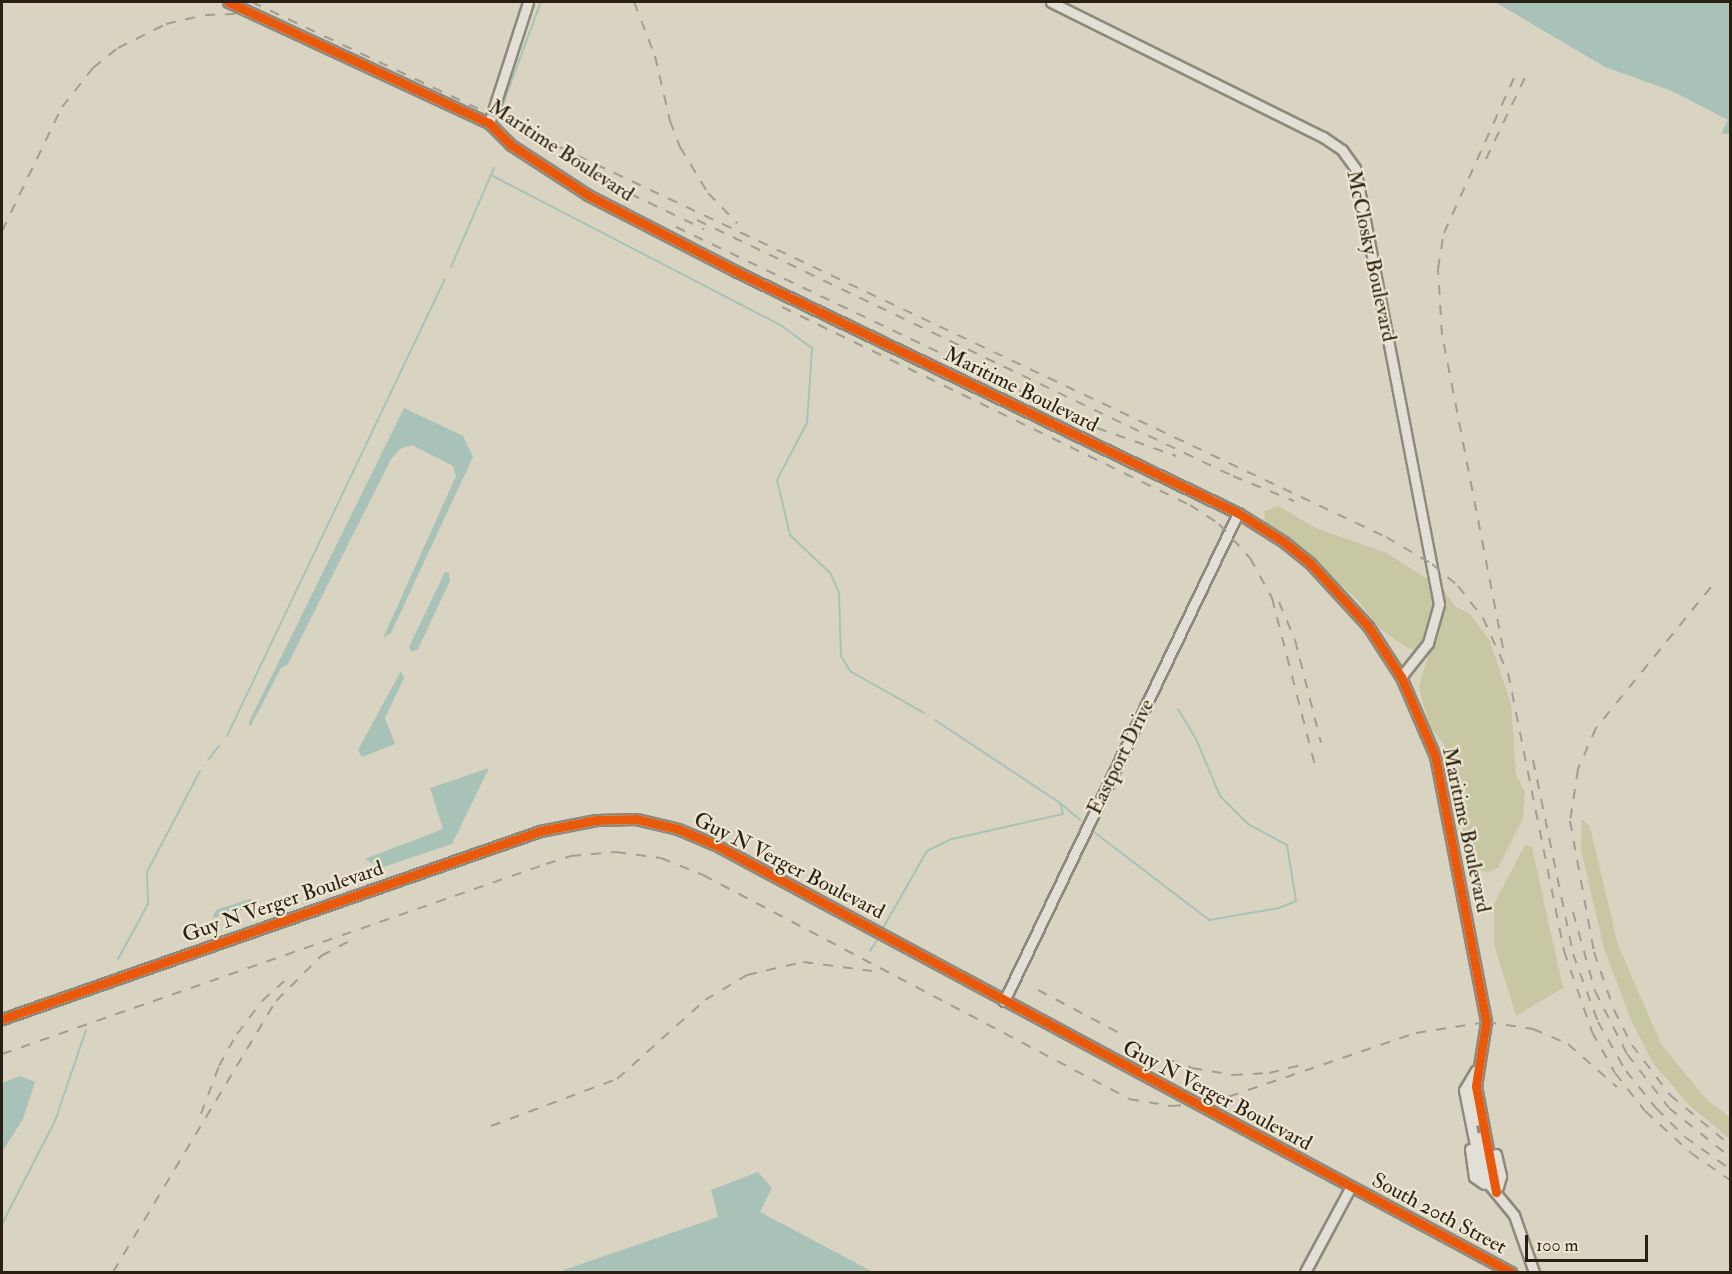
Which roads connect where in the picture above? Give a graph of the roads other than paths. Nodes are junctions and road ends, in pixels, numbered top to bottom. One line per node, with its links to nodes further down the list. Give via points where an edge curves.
1 (228, 2): 4 (street, Maritime Boulevard)
2 (528, 2): 4 (street)
3 (1051, 2): 6 (street, McClosky Boulevard, via 1323,136 1342,150 1355,168 1439,604 1428,643)
4 (489, 123): 5 (street, Maritime Boulevard, via 511,145 588,195 727,267)
5 (1238, 513): 6 (street, Maritime Boulevard, via 1284,542 1336,588 1368,626); 7 (street, Eastport Drive)
6 (1401, 677): 9 (street, Maritime Boulevard, via 1435,756 1448,810 1486,1022)
7 (1004, 1001): 8 (street, Guy N Verger Boulevard, via 696,835 655,823 613,819 540,831); 10 (street, Guy N Verger Boulevard)
8 (2, 1019)
9 (1478, 1067): 11 (street, Maritime Boulevard, via 1476,1086); 11 (street, Maritime Boulevard, via 1464,1090 1481,1175)
10 (1350, 1188): 12 (street); 13 (street, South 20th Street)
11 (1496, 1192): 14 (street, Maritime Boulevard, via 1514,1215)
12 (1305, 1272)
13 (1511, 1272)
14 (1534, 1272)

